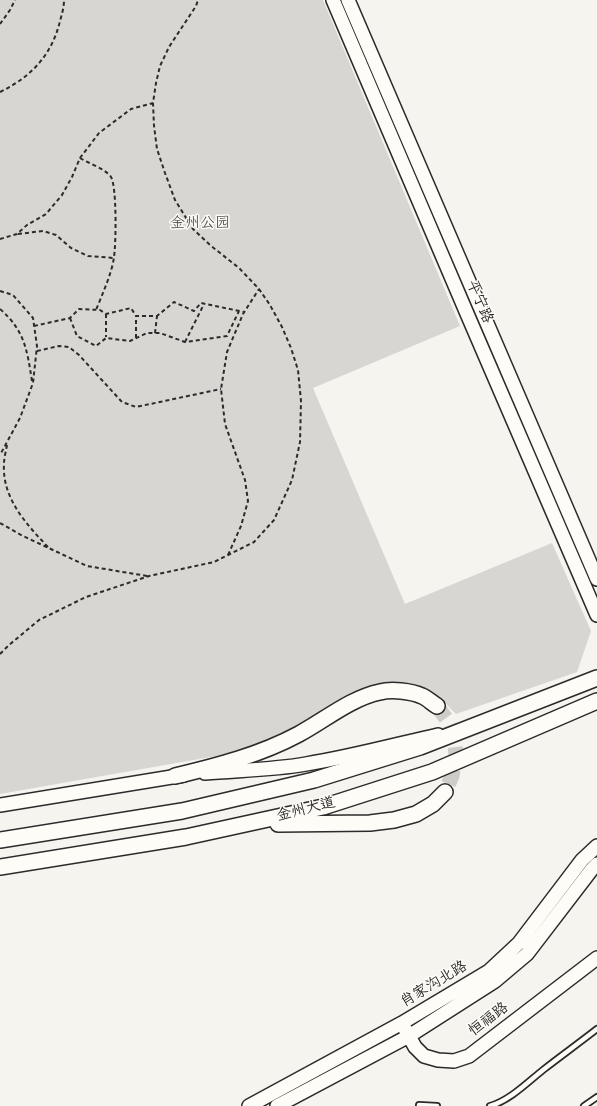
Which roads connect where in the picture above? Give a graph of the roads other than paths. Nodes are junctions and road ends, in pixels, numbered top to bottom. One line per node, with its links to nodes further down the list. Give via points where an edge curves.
1 (333, 0): 4 (main road, 平宁路)
2 (348, 0): 3 (main road, 平宁路)
3 (597, 579)
4 (597, 615)
5 (597, 678): 8 (main road, 金州大道)
6 (597, 702): 12 (main road, 金州大道, via 432,772 323,808)
7 (437, 706): 9 (main road, via 422,696 400,691 380,692 359,699 298,734 267,748 223,764)
8 (473, 726): 9 (main road, via 305,764); 13 (main road, 金州大道, via 420,747 314,780 182,812)
9 (175, 776): 11 (main road)
10 (445, 792): 12 (main road, via 433,804 416,814 394,820 370,823)
11 (0, 805)
12 (245, 824): 16 (main road, 金州大道, via 186,837)
13 (0, 840)
14 (597, 846): 18 (main road, 肖家沟北路, via 582,860 519,943 489,971)
15 (597, 864): 20 (main road, 肖家沟北路, via 527,954 495,981)
16 (0, 867)
17 (597, 958): 20 (main road, 恒福路, via 469,1056 454,1060 438,1060 424,1056)
18 (402, 1023): 20 (main road, 恒福路); 23 (main road, 肖家沟北路)
19 (597, 1029): 26 (lane, via 516,1092)
20 (409, 1036): 24 (main road, 肖家沟北路)
21 (597, 1097): 27 (lane)
22 (419, 1104): 25 (lane)
23 (249, 1106)
24 (277, 1106)
25 (437, 1106)
26 (490, 1106)
27 (584, 1106)

